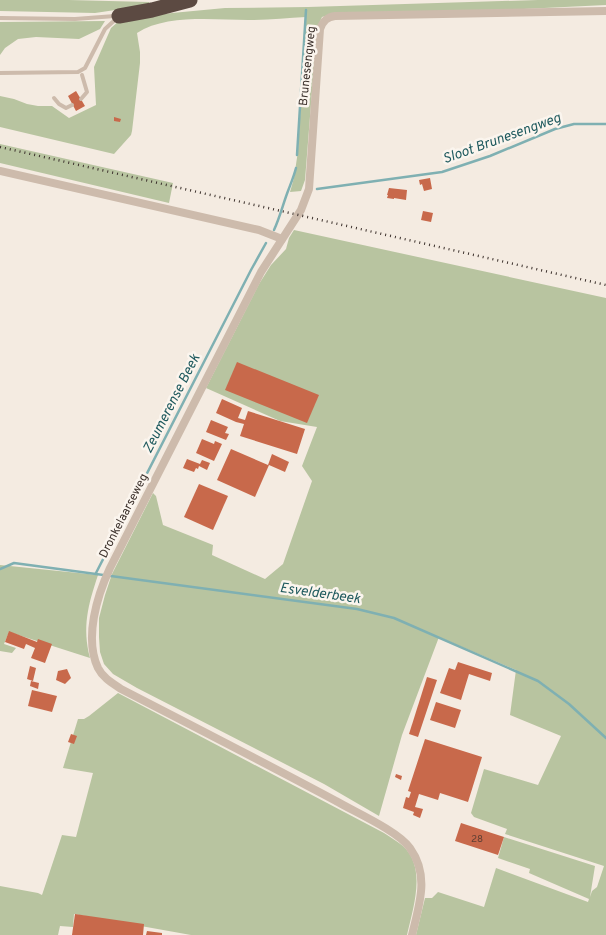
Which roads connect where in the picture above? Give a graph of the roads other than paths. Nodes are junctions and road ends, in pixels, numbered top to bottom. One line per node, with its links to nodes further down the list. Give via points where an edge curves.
1 (190, 0): 3 (highway)
2 (606, 12): 11 (street, Brunesengweg, via 330,17 320,29 309,189 301,210)
3 (119, 16): 4 (lane); 5 (lane, via 105,29 85,68 78,72)
4 (0, 18)
5 (0, 73)
6 (82, 76): 8 (lane, via 86,92)
7 (54, 98): 9 (lane, via 66,108)
8 (81, 99)
9 (72, 105)
10 (0, 171): 11 (street, via 259,230)
11 (282, 239): 12 (street, Dronkelaarseweg, via 261,272 110,568 95,610 93,652 98,669 121,689 397,836 409,847 422,877 422,892)
12 (412, 935)

